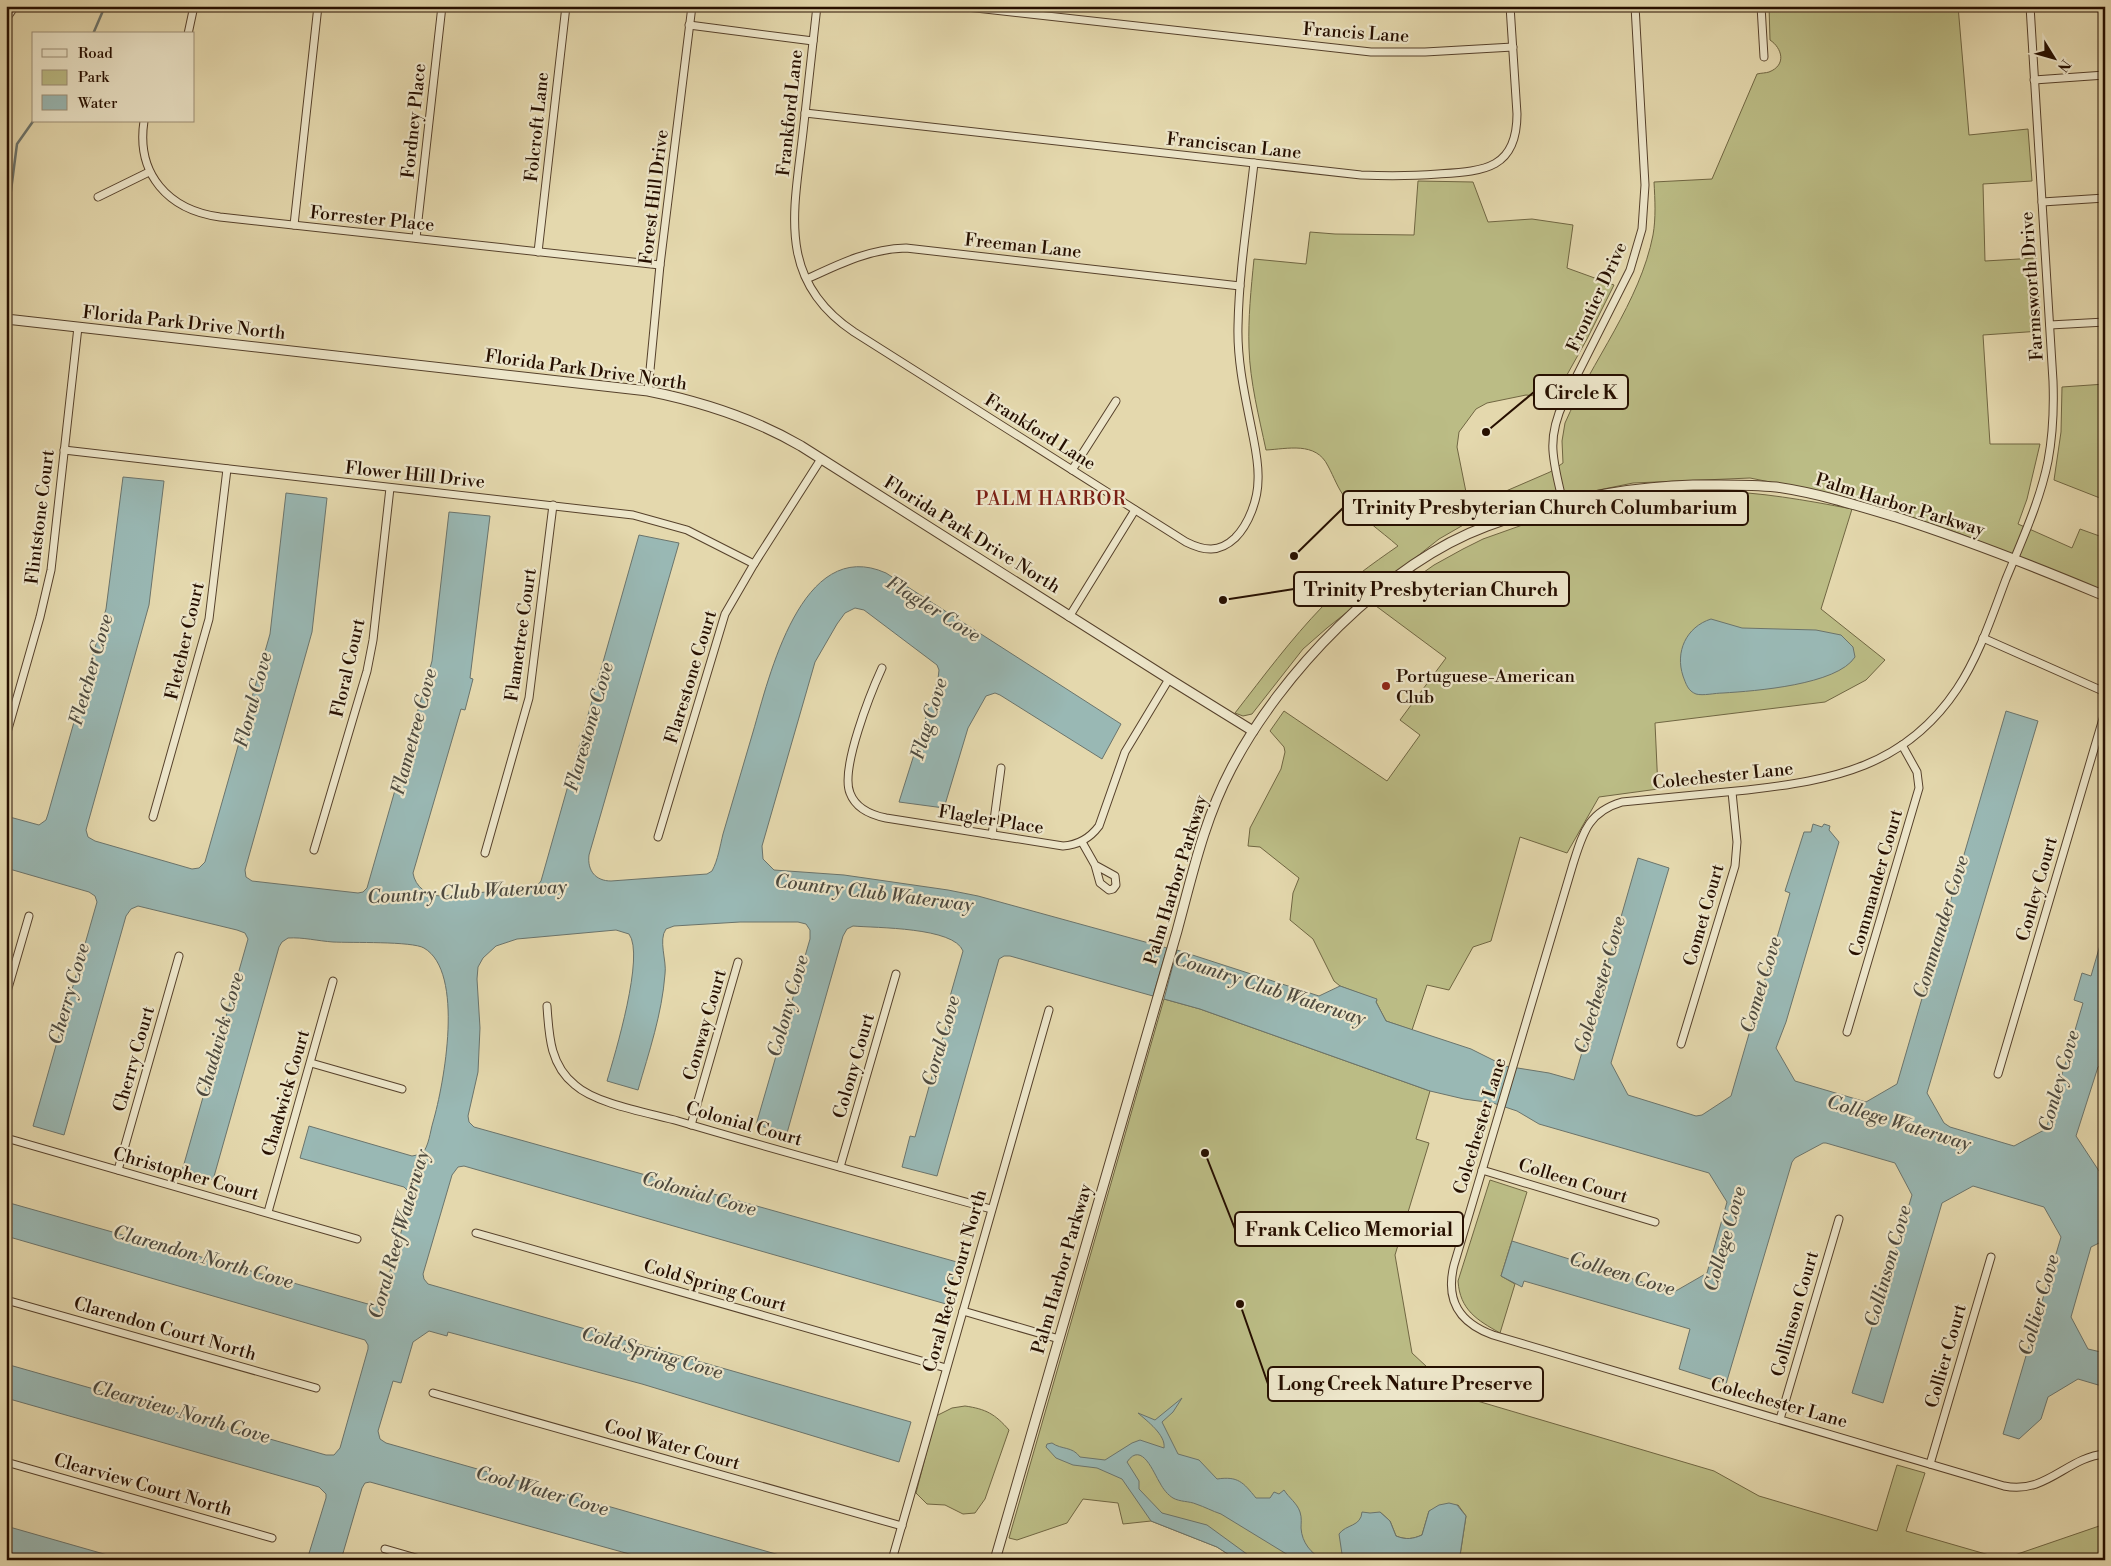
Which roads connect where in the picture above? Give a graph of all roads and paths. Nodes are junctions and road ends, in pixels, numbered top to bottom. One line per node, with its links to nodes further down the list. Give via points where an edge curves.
1 (15, 6): 13 (street)
2 (194, 6): 15 (street)
3 (318, 6): 28 (street)
4 (442, 6): 29 (street, Fordney Place)
5 (566, 6): 30 (street, Folcroft Lane)
6 (692, 6): 14 (street, Forest Hill Drive)
7 (817, 6): 16 (street, Frankford Lane)
8 (958, 6): 17 (street, Francis Lane, via 1371,52)
9 (1510, 6): 17 (street, Franciscan Lane)
10 (1635, 6): 45 (street, Frontier Drive, via 1646,185 1642,229 1630,270 1555,423 1552,447)
11 (1761, 6): 18 (street)
12 (2030, 6): 20 (street, Farmsworth Drive)
13 (6, 19)
14 (689, 26): 16 (street); 31 (street, Forest Hill Drive)
15 (188, 32)
16 (813, 41): 21 (street, Frankford Lane)
17 (1513, 47): 23 (street, Franciscan Lane, via 1516,130 1510,148 1499,162 1491,166 1469,172 1394,176)
18 (1764, 57)
19 (2105, 75): 20 (street)
20 (2034, 80): 27 (street, Farmsworth Drive)
21 (805, 112): 23 (street, Franciscan Lane); 32 (street, Frankford Lane, via 793,231 798,258)
22 (144, 122): 24 (street, Forrester Place, via 143,146)
23 (1254, 163): 33 (street, Frankford Lane)
24 (149, 172): 25 (street); 28 (street, Forrester Place, via 170,197 196,212)
25 (98, 197)
26 (2105, 198): 27 (street)
27 (2042, 202): 36 (street, Farmsworth Drive)
28 (294, 225): 29 (street, Forrester Place)
29 (416, 238): 30 (street, Forrester Place)
30 (538, 252): 31 (street, Forrester Place)
31 (660, 265): 38 (street, Forest Hill Drive)
32 (807, 279): 33 (street, Freeman Lane, via 858,256 906,248); 43 (street, Frankford Lane, via 824,307 847,327)
33 (1240, 286): 47 (street, Frankford Lane, via 1239,359 1258,473 1257,493 1246,522 1228,543 1208,550 1186,542)
34 (6, 319): 37 (street, Florida Park Drive North)
35 (2105, 322): 36 (street)
36 (2050, 325): 48 (street, Farmsworth Drive, via 2054,399 2050,448 2040,491)
37 (78, 327): 38 (street, Florida Park Drive North); 40 (street, Flintstone Court)
38 (648, 391): 41 (street, Florida Park Drive North, via 726,410 766,427)
39 (1116, 402): 43 (street)
40 (64, 450): 42 (street, Flower Hill Drive); 58 (street, Flintstone Court, via 48,583)
41 (821, 459): 49 (street, Flarestone Court); 51 (street, Florida Park Drive North)
42 (227, 469): 44 (street, Flower Hill Drive); 62 (street, Fletcher Court, via 209,619)
43 (1072, 470): 47 (street, Frankford Lane)
44 (390, 488): 46 (street, Flower Hill Drive); 66 (street, Floral Court, via 373,640)
45 (1563, 503): 48 (street, Palm Harbor Parkway, via 1651,487 1744,485 1778,488 1863,507); 57 (street, Palm Harbor Parkway, via 1486,527 1435,553 1391,583 1352,614 1311,655 1278,694)
46 (553, 505): 49 (street, Flower Hill Drive, via 618,512 663,522 708,539); 67 (street, Flametree Court, via 529,698)
47 (1135, 510): 51 (street)
48 (2014, 558): 50 (street, Palm Harbor Parkway); 52 (street, Colechester Lane)
49 (754, 564): 64 (street, Flarestone Court, via 719,628)
50 (2105, 596)
51 (1069, 616): 54 (street, Florida Park Drive North)
52 (1983, 638): 55 (street); 59 (street, Colechester Lane, via 1971,666 1951,698 1930,722)
53 (882, 668): 63 (street, Flagler Place, via 871,692 849,767 848,786 853,798 862,808 879,817)
54 (1168, 679): 57 (street, Florida Park Drive North); 65 (street, via 1125,752 1102,822)
55 (2105, 692)
56 (2105, 712): 80 (street, Conley Court)
57 (1253, 731): 96 (street, Palm Harbor Parkway, via 1212,809 1196,858)
58 (6, 736)
59 (1902, 745): 61 (street, Colechester Lane, via 1841,775 1806,783); 77 (street, Commander Court, via 1917,772 1918,793)
60 (1001, 768): 63 (street)
61 (1732, 792): 78 (street, Comet Court, via 1737,842 1735,866); 86 (street, Colechester Lane, via 1622,802 1606,808 1591,821 1580,843)
62 (154, 817)
63 (992, 835): 65 (street, Flagler Place, via 1063,846)
64 (658, 837)
65 (1082, 842): 68 (street)
66 (314, 850)
67 (485, 853)
68 (1095, 865)
69 (29, 916): 74 (street)
70 (179, 956): 85 (street, Cherry Court)
71 (738, 962): 82 (street, Conway Court)
72 (896, 974): 84 (street, Colony Court)
73 (333, 981): 79 (street, Chadwick Court)
74 (6, 994)
75 (547, 1006): 82 (street, Colonial Court, via 551,1046 556,1061 577,1087 602,1100)
76 (1049, 1010): 87 (street, Coral Reef Court North)
77 (1847, 1032)
78 (1682, 1044)
79 (311, 1063): 81 (street); 88 (street, Chadwick Court)
80 (1998, 1074)
81 (402, 1089)
82 (692, 1126): 84 (street, Colonial Court)
83 (6, 1138): 85 (street, Christopher Court)
84 (840, 1167): 87 (street, Colonial Court)
85 (118, 1170): 88 (street, Christopher Court)
86 (1482, 1170): 90 (street, Colleen Court); 100 (street, Colechester Lane, via 1451,1280 1454,1303 1467,1322 1504,1339)
87 (991, 1209): 95 (street, Coral Reef Court North)
88 (268, 1212): 92 (street, Christopher Court)
89 (1839, 1219): 100 (street, Collinson Court)
90 (1655, 1222)
91 (476, 1233): 97 (street, Cold Spring Court)
92 (357, 1239)
93 (1991, 1257): 103 (street, Collier Court)
94 (6, 1300): 98 (street, Clarendon Court North)
95 (963, 1311): 96 (street); 97 (street, Coral Reef Court North)
96 (1059, 1339): 109 (street, Palm Harbor Parkway)
97 (946, 1368): 104 (street, Coral Reef Court North)
98 (316, 1388)
99 (433, 1393): 104 (street, Cool Water Court)
100 (1780, 1419): 103 (street, Colechester Lane)
101 (2105, 1454): 103 (street, Colechester Lane, via 2083,1460 2041,1483 2024,1488 2004,1486)
102 (6, 1462): 105 (street, Clearview Court North)
103 (1930, 1464)
104 (902, 1526): 108 (street, Coral Reef Court North)
105 (272, 1538)
106 (385, 1549): 107 (street)
107 (423, 1560)
108 (892, 1560)
109 (995, 1560)

